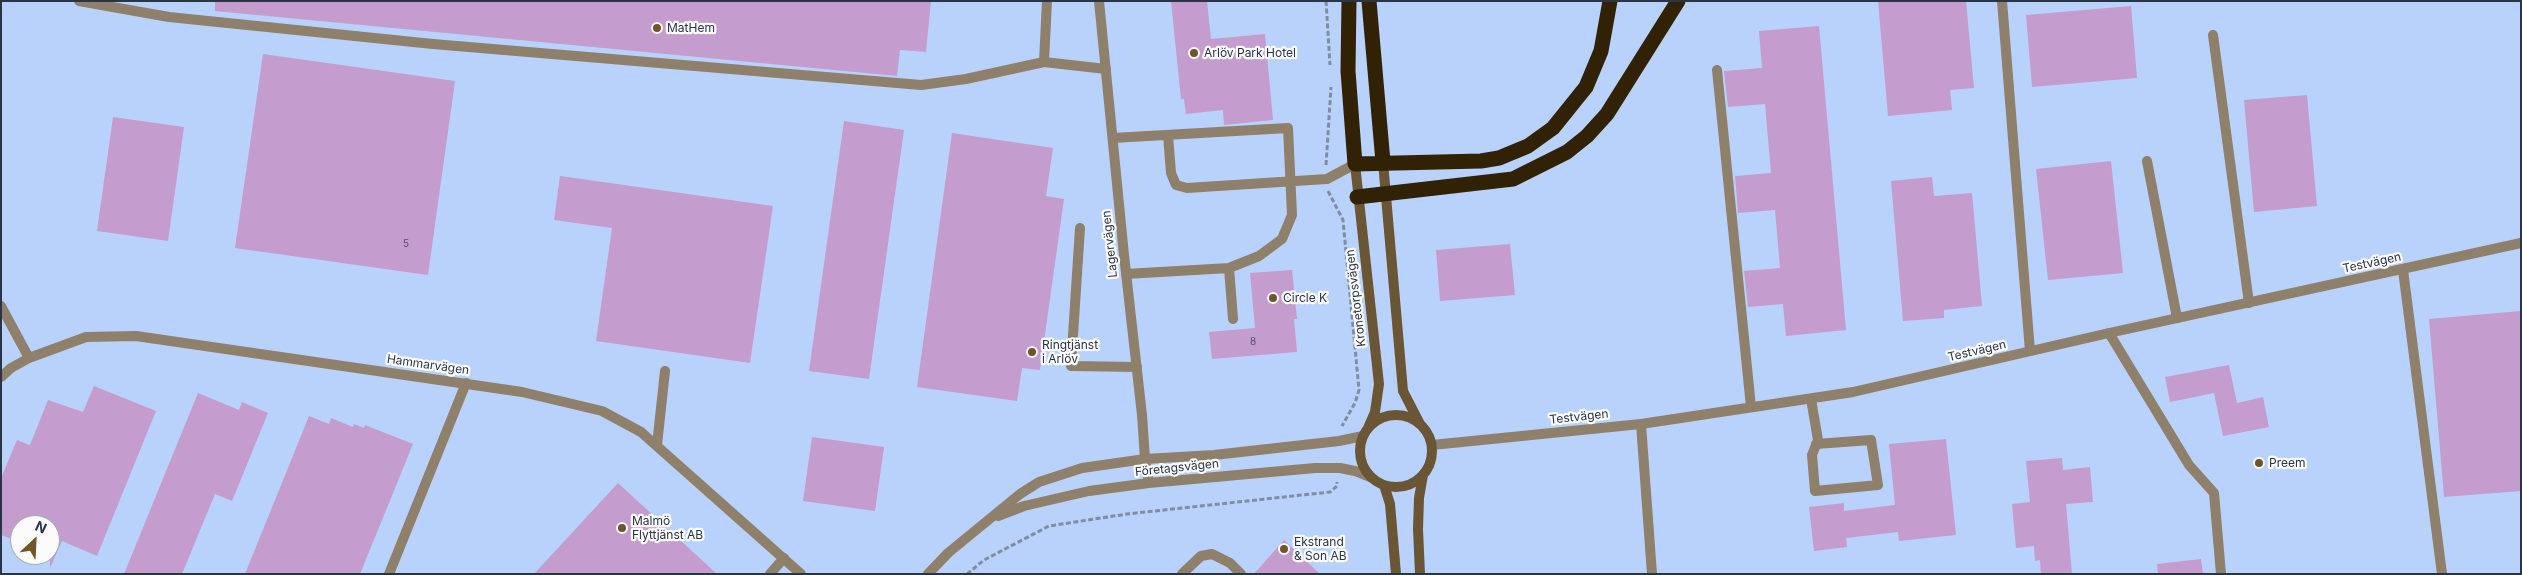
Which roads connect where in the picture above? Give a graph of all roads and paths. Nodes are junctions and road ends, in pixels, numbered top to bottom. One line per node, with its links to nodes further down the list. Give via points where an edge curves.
1 (79, 1): 11 (street, via 169,16 433,44 921,85)
2 (1047, 1): 11 (street)
3 (1100, 1): 12 (street, Lagervägen)
4 (1326, 1): 14 (path)
5 (1349, 1): 20 (highway, via 1348,71)
6 (1369, 1): 19 (highway)
7 (1610, 1): 19 (highway, via 1601,51 1586,87 1565,115 1540,138 1507,155 1481,161)
8 (1678, 1): 23 (highway, via 1607,114 1567,152 1513,179)
9 (2002, 1): 35 (street)
10 (2213, 35): 30 (street)
11 (1044, 62): 12 (street)
12 (1106, 69): 17 (street, Lagervägen)
13 (1717, 70): 42 (street)
14 (1331, 74)
15 (1331, 82): 21 (path, via 1332,104 1325,159)
16 (1168, 135): 17 (street); 22 (street, via 1171,173 1176,185 1187,188); 22 (street, via 1288,128)
17 (1112, 138): 29 (street, Lagervägen)
18 (2147, 161): 32 (street)
19 (1384, 162): 20 (highway); 23 (main road)
20 (1355, 164): 21 (street); 24 (main road, Kronetorpsvägen)
21 (1327, 179): 22 (street); 46 (path, via 1328,193 1343,220 1359,390 1340,430)
22 (1291, 182): 27 (street, via 1292,215 1282,239 1258,256)
23 (1385, 196): 24 (highway); 43 (main road, via 1403,391)
24 (1357, 197): 45 (main road, Kronetorpsvägen, via 1379,384 1375,412)
25 (1080, 228): 37 (street, via 1071,366)
26 (2521, 243): 28 (street, Testvägen)
27 (1229, 268): 29 (street); 33 (street)
28 (2403, 270): 30 (street, Testvägen); 69 (street)
29 (1126, 274): 37 (street, Lagervägen)
30 (2249, 303): 32 (street, Testvägen)
31 (1, 306): 36 (street)
32 (2176, 318): 34 (street, Testvägen)
33 (1233, 319)
34 (2109, 333): 35 (street, Testvägen); 68 (street, via 2189,465 2214,493)
35 (2030, 351): 41 (street, Testvägen, via 1853,392)
36 (29, 358): 39 (street, Hammarvägen); 40 (street, Hammarvägen, via 86,337 136,336)
37 (1137, 367): 50 (street, Lagervägen)
38 (665, 372): 48 (street)
39 (1, 377)
40 (466, 383): 48 (street, Hammarvägen, via 602,411 641,432); 58 (street)
41 (1811, 398): 42 (street, Testvägen); 47 (street)
42 (1751, 408): 44 (street, Testvägen)
43 (1420, 424): 45 (main road, via 1408,416 1393,415 1379,418); 49 (main road)
44 (1640, 424): 49 (street, Testvägen); 67 (street)
45 (1365, 432): 46 (street, Företagsvägen); 53 (main road, via 1360,451 1363,466)
46 (1339, 441): 50 (street, Företagsvägen)
47 (1816, 444): 47 (street, via 1812,455 1815,491 1878,485 1870,440)
48 (656, 445): 57 (street, Hammarvägen)
49 (1432, 445): 52 (main road, via 1429,466)
50 (1145, 459): 54 (street, Lagervägen); 56 (street, Företagsvägen, via 1082,468 1040,482)
51 (1340, 468): 53 (street, Företagsvägen); 54 (street, Företagsvägen); 62 (path, via 1337,486 1330,492 1127,514 1049,526 984,560)
52 (1423, 475): 55 (main road, via 1405,486); 66 (main road, via 1418,529)
53 (1372, 478): 55 (main road)
54 (1149, 483): 56 (street, Företagsvägen, via 1089,491 1024,506)
55 (1384, 485): 65 (main road, via 1390,504)
56 (988, 520): 61 (street, Företagsvägen)
57 (784, 558): 59 (street); 60 (street, Hammarvägen)
58 (389, 574)
59 (770, 574)
60 (802, 574)
61 (928, 574)
62 (967, 574)
63 (1182, 574): 64 (street, via 1200,556 1212,554 1230,563)
64 (1241, 574)
65 (1396, 574)
66 (1420, 574)
67 (1652, 574)
68 (2221, 574)
69 (2442, 574)

